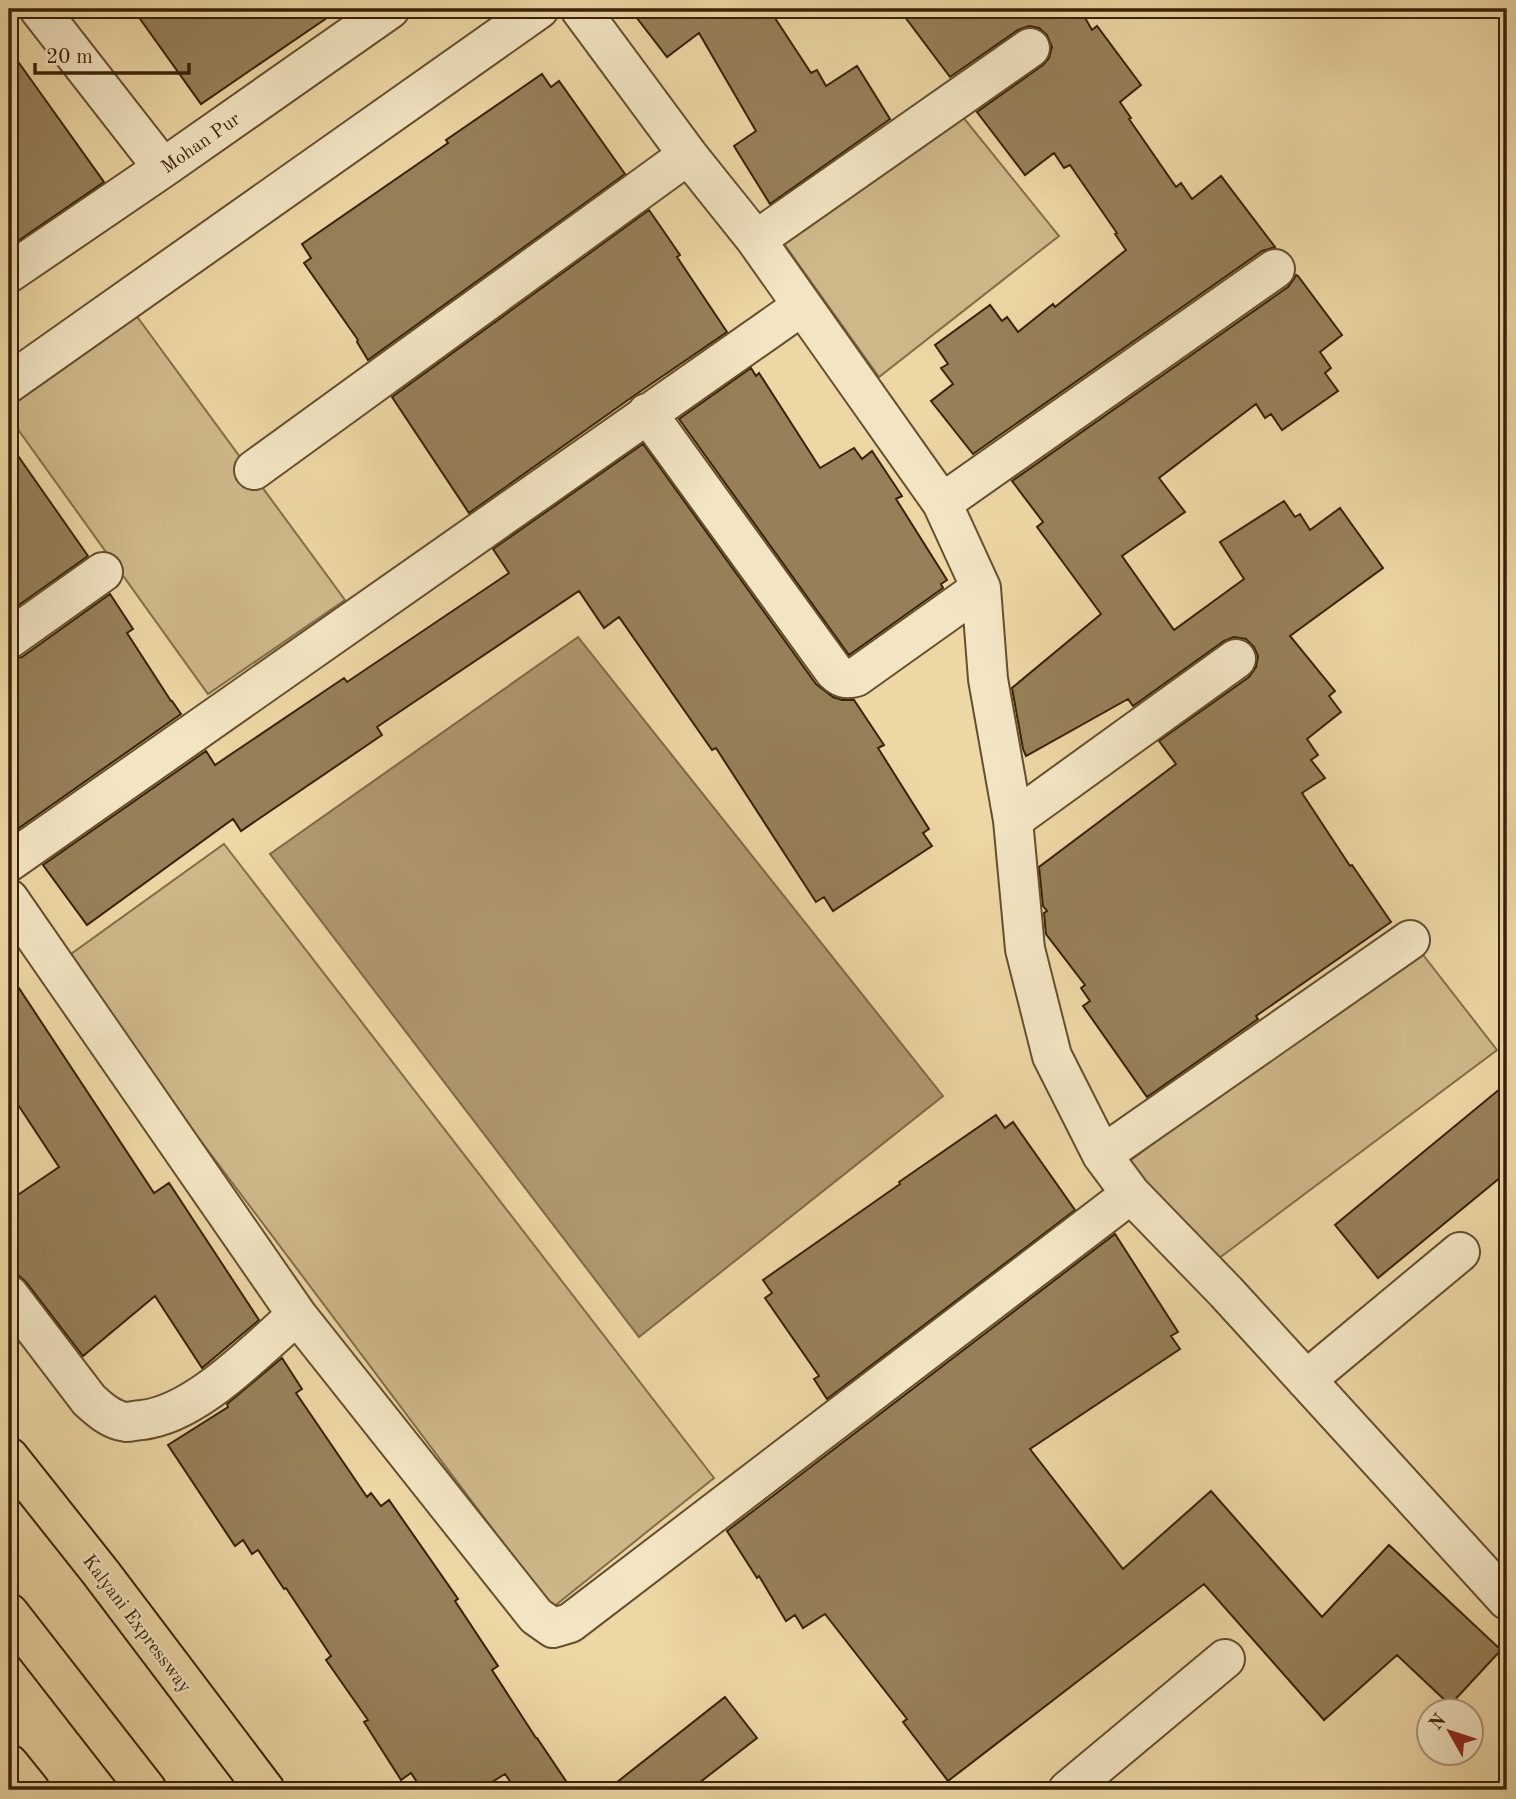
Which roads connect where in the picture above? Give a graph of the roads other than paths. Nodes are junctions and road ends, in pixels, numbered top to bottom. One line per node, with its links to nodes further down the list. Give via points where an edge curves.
1 (390, 9): 7 (street, Mohan Pur)
2 (539, 9): 12 (street)
3 (580, 9): 6 (street)
4 (50, 12): 7 (street)
5 (1030, 48): 8 (street)
6 (688, 155): 8 (street); 14 (street)
7 (163, 168): 10 (street, Mohan Pur)
8 (755, 240): 11 (street)
9 (1275, 269): 15 (street)
10 (9, 273)
11 (802, 306): 13 (street); 15 (street)
12 (9, 383)
13 (647, 413): 17 (street, via 841,677 856,677); 21 (street)
14 (254, 470)
15 (943, 503): 17 (street)
16 (103, 572): 18 (street)
17 (981, 588): 20 (street, via 988,679)
18 (9, 639)
19 (1236, 659): 20 (street)
20 (1013, 820): 24 (street, via 1025,949 1052,1056)
21 (9, 862)
22 (9, 899): 28 (street)
23 (1410, 940): 24 (street)
24 (1102, 1155): 25 (street)
25 (1131, 1194): 28 (street, via 570,1623 553,1628 536,1616); 29 (street)
26 (1460, 1252): 29 (street)
27 (9, 1296): 28 (street, via 89,1400 105,1414 125,1422 155,1419 182,1408 219,1383)
28 (297, 1315)
29 (1306, 1380): 31 (street)
30 (9, 1457): 37 (highway, Kalyani Expressway)
31 (1507, 1600)
32 (9, 1613): 36 (highway)
33 (1225, 1659): 38 (street)
34 (9, 1764): 35 (highway)
35 (30, 1790)
36 (146, 1790)
37 (265, 1790)
38 (1068, 1790)

